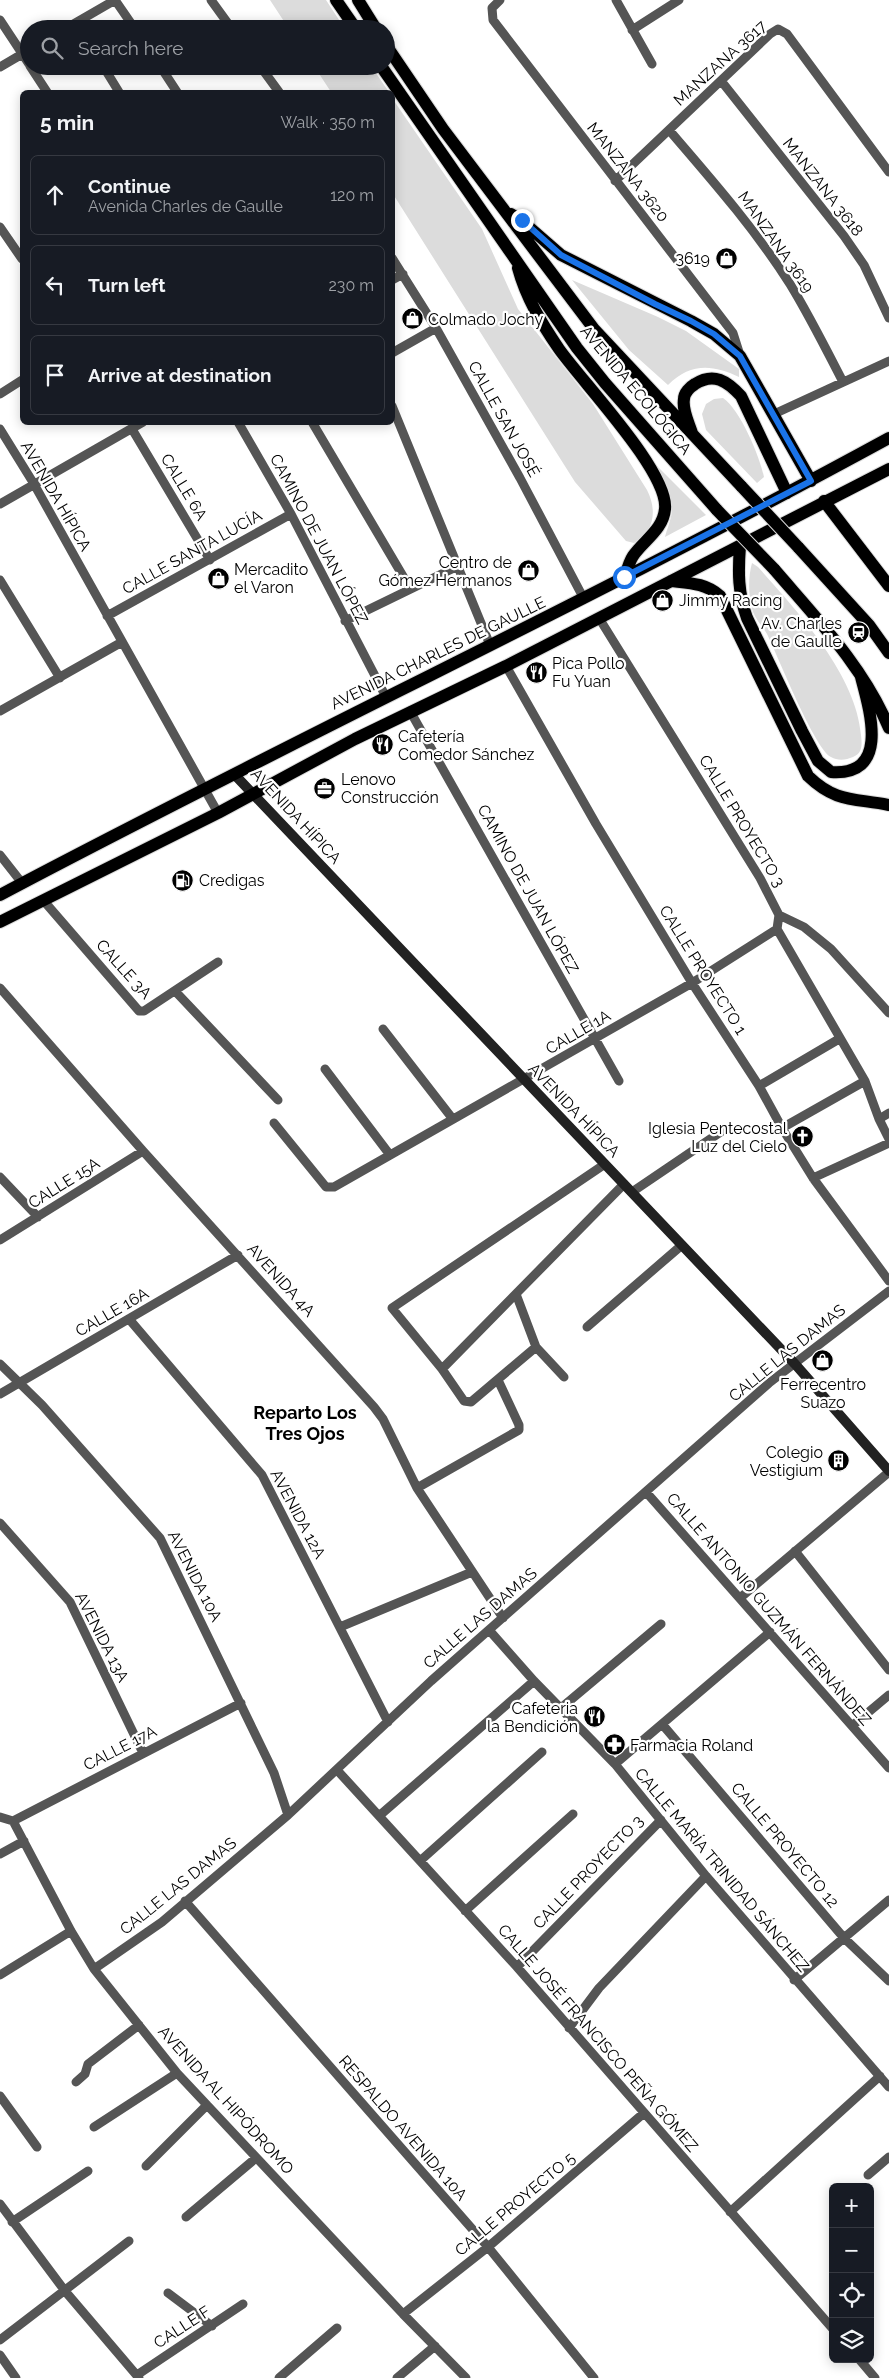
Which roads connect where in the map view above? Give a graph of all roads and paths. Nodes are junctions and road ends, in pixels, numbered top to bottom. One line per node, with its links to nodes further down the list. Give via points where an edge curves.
1 (115, 0): 9 (street); 10 (street)
2 (211, 0): 11 (street)
3 (337, 0): 12 (main road)
4 (358, 0): 13 (main road)
5 (500, 0): 32 (street, MANZANA 3620, via 492,8 493,20)
6 (616, 0): 14 (street)
7 (679, 0): 14 (street)
8 (0, 20): 15 (street)
9 (85, 20)
10 (129, 20)
11 (225, 20)
12 (350, 20)
13 (370, 20)
14 (632, 30): 18 (street)
15 (20, 45)
16 (20, 55): 19 (street)
17 (395, 58): 33 (main road, AVENIDA ECOLÓGICA)
18 (652, 64)
19 (0, 67)
20 (36, 75): 26 (street)
21 (109, 75): 27 (street)
22 (166, 75): 28 (street)
23 (267, 75): 29 (street)
24 (387, 75): 36 (main road, AVENIDA ECOLÓGICA)
25 (722, 82): 30 (street, MANZANA 3617); 31 (street, MANZANA 3617, via 778,29 787,34); 40 (street, MANZANA 3618, via 844,236 864,265)
26 (46, 90)
27 (118, 90)
28 (176, 90)
29 (278, 90)
30 (669, 130): 32 (street, MANZANA 3617); 46 (street, MANZANA 3619, via 722,191 765,248 808,315)
31 (889, 172)
32 (615, 181): 43 (street, MANZANA 3620, via 733,333)
33 (503, 209): 43 (main road, via 522,220 561,255 691,321 714,334); 55 (main road, AVENIDA ECOLÓGICA, via 594,329)
34 (0, 227): 35 (street)
35 (20, 256)
36 (515, 259): 67 (main road, via 523,286 537,314 560,350 652,469 663,492 665,509 662,521 633,556); 80 (main road, AVENIDA ECOLÓGICA, bridge, via 605,384 774,569 834,639)
37 (395, 262): 38 (street, CALLE SAN JOSÉ)
38 (403, 274): 39 (street); 41 (street, CALLE SAN JOSÉ)
39 (395, 278)
40 (889, 318)
41 (436, 328): 42 (street); 72 (street, CALLE SAN JOSÉ)
42 (395, 351)
43 (740, 356): 49 (main road)
44 (889, 361): 46 (street)
45 (20, 381): 47 (street)
46 (843, 382): 49 (street)
47 (0, 394)
48 (395, 413): 66 (street)
49 (774, 414): 58 (main road)
50 (139, 425): 54 (street)
51 (240, 425): 63 (street, CAMINO DE JUAN LÓPEZ)
52 (314, 425): 71 (street)
53 (0, 429): 59 (street, AVENIDA HÍPICA)
54 (132, 429): 59 (street); 65 (street, CALLE 6A)
55 (694, 438): 60 (main road, via 684,398 690,386 704,378 718,378 729,383 741,396); 78 (main road, AVENIDA ECOLÓGICA, bridge, via 869,625)
56 (889, 438): 58 (main road, AVENIDA CHARLES DE GAULLE)
57 (889, 469): 61 (main road)
58 (811, 481): 60 (main road, AVENIDA CHARLES DE GAULLE)
59 (34, 484): 62 (street); 73 (street, AVENIDA HÍPICA)
60 (787, 493): 67 (main road, AVENIDA CHARLES DE GAULLE)
61 (824, 501): 64 (main road); 70 (main road)
62 (0, 504)
63 (291, 514): 65 (street, CALLE SANTA LUCÍA); 75 (street, CAMINO DE JUAN LÓPEZ)
64 (740, 546): 69 (main road); 80 (main road, via 738,579 740,599 747,618 818,761 831,772 854,771 868,760 873,747 874,728)
65 (210, 560): 73 (street, CALLE SANTA LUCÍA)
66 (458, 566): 71 (street); 77 (street)
67 (624, 577): 72 (main road, AVENIDA CHARLES DE GAULLE)
68 (0, 580): 81 (street)
69 (671, 581): 74 (main road); 89 (main road, via 702,585 720,596 808,776 819,787 842,798)
70 (889, 586)
71 (410, 588): 75 (street)
72 (584, 599): 77 (main road, AVENIDA CHARLES DE GAULLE)
73 (107, 616): 76 (street, AVENIDA HÍPICA)
74 (599, 618): 79 (main road); 95 (street, CALLE PROYECTO 3, via 760,878)
75 (345, 620): 82 (street, CAMINO DE JUAN LÓPEZ)
76 (122, 642): 81 (street); 87 (street, AVENIDA HÍPICA)
77 (490, 645): 82 (main road, AVENIDA CHARLES DE GAULLE)
78 (889, 653)
79 (506, 666): 84 (main road); 99 (street, CALLE PROYECTO 1)
80 (860, 677): 85 (main road, AVENIDA ECOLÓGICA)
81 (60, 678): 83 (street)
82 (386, 697): 86 (main road, AVENIDA CHARLES DE GAULLE)
83 (0, 710)
84 (410, 711): 88 (main road); 104 (street, CAMINO DE JUAN LÓPEZ)
85 (887, 723)
86 (234, 774): 87 (main road, AVENIDA CHARLES DE GAULLE); 88 (street, AVENIDA HÍPICA)
87 (204, 790): 90 (street, AVENIDA HÍPICA); 92 (main road, AVENIDA CHARLES DE GAULLE)
88 (253, 793): 90 (main road); 107 (street, AVENIDA HÍPICA)
89 (889, 805)
90 (218, 813): 94 (main road)
91 (0, 855): 92 (street)
92 (22, 883): 93 (main road, AVENIDA CHARLES DE GAULLE)
93 (0, 895)
94 (43, 900): 96 (main road); 101 (street, CALLE 3A, via 139,1011)
95 (779, 915): 97 (street); 102 (street, via 804,927 831,949)
96 (0, 922)
97 (776, 929): 99 (street, CALLE 1A); 105 (street)
98 (218, 962): 101 (street, CALLE 3A)
99 (692, 983): 104 (street, CALLE 1A); 110 (street, CALLE PROYECTO 1)
100 (0, 988): 120 (street, AVENIDA 4A)
101 (175, 992): 111 (street)
102 (889, 1013)
103 (383, 1029): 113 (street)
104 (595, 1039): 107 (street, CALLE 1A); 108 (street, CAMINO DE JUAN LÓPEZ)
105 (839, 1039): 109 (street); 110 (street)
106 (325, 1070): 121 (street)
107 (525, 1080): 113 (street, CALLE 1A); 122 (street, AVENIDA HÍPICA)
108 (620, 1081)
109 (865, 1081): 114 (street); 116 (street)
110 (759, 1086): 116 (street, CALLE PROYECTO 1)
111 (278, 1100)
112 (889, 1113): 114 (street)
113 (452, 1118): 121 (street, CALLE 1A)
114 (879, 1119): 118 (street)
115 (274, 1123): 121 (street, CALLE 1A, via 326,1187 334,1187)
116 (782, 1128): 124 (street, CALLE PROYECTO 1)
117 (725, 1130): 126 (street)
118 (889, 1139)
119 (889, 1143): 124 (street)
120 (143, 1152): 127 (street, CALLE 15A); 130 (street, AVENIDA 4A)
121 (390, 1155)
122 (605, 1164): 125 (street, AVENIDA HÍPICA); 139 (street, via 392,1308)
123 (0, 1176): 127 (street)
124 (813, 1178): 131 (street, CALLE PROYECTO 1)
125 (624, 1184): 126 (street, AVENIDA HÍPICA); 133 (street)
126 (632, 1192): 129 (street, AVENIDA HÍPICA)
127 (38, 1217): 128 (street, CALLE 15A)
128 (0, 1240)
129 (682, 1245): 135 (street); 138 (street, AVENIDA HÍPICA)
130 (238, 1255): 134 (street, CALLE 16A); 145 (street, AVENIDA 4A, via 374,1406)
131 (889, 1281)
132 (889, 1291): 138 (street, CALLE LAS DAMAS)
133 (516, 1294): 136 (street); 139 (street)
134 (129, 1319): 142 (street, CALLE 16A); 153 (street, AVENIDA 12A, via 262,1475)
135 (587, 1327)
136 (536, 1347): 140 (street); 141 (street)
137 (0, 1364): 142 (street, AVENIDA 10A)
138 (795, 1364): 144 (street, AVENIDA HÍPICA); 146 (street, CALLE LAS DAMAS, via 769,1383)
139 (442, 1369): 141 (street, via 464,1402 471,1402)
140 (564, 1377)
141 (498, 1380): 145 (street, via 519,1430)
142 (19, 1382): 143 (street, CALLE 16A); 159 (street, AVENIDA 10A, via 160,1538)
143 (0, 1394)
144 (889, 1471): 148 (street)
145 (417, 1488): 149 (street, AVENIDA 4A)
146 (646, 1492): 150 (street, CALLE ANTONIO GUZMÁN FERNÁNDEZ); 151 (street, CALLE LAS DAMAS)
147 (0, 1523): 165 (street, AVENIDA 13A, via 70,1602)
148 (795, 1551): 150 (street); 156 (street)
149 (472, 1572): 151 (street, AVENIDA 4A); 153 (street)
150 (740, 1598): 155 (street, CALLE ANTONIO GUZMÁN FERNÁNDEZ)
151 (503, 1618): 154 (street, CALLE LAS DAMAS)
152 (661, 1624): 160 (street)
153 (340, 1627): 161 (street, AVENIDA 12A)
154 (489, 1630): 157 (street, CALLE MARÍA TRINIDAD SÁNCHEZ); 161 (street, CALLE LAS DAMAS)
155 (770, 1632): 162 (street); 163 (street, CALLE ANTONIO GUZMÁN FERNÁNDEZ)
156 (889, 1670)
157 (534, 1681): 160 (street, CALLE MARÍA TRINIDAD SÁNCHEZ); 171 (street)
158 (889, 1695): 163 (street)
159 (241, 1703): 165 (street, CALLE 17A); 170 (street, AVENIDA 10A, via 274,1773)
160 (562, 1708): 166 (street, CALLE MARÍA TRINIDAD SÁNCHEZ)
161 (388, 1722): 168 (street, CALLE LAS DAMAS)
162 (662, 1724): 166 (street); 183 (street, CALLE PROYECTO 12)
163 (852, 1726): 167 (street, CALLE ANTONIO GUZMÁN FERNÁNDEZ)
164 (542, 1752): 177 (street)
165 (143, 1753): 174 (street, CALLE 17A)
166 (615, 1764): 173 (street, CALLE MARÍA TRINIDAD SÁNCHEZ)
167 (889, 1768)
168 (337, 1770): 170 (street, CALLE LAS DAMAS); 171 (street, CALLE JOSÉ FRANCISCO PEÑA GÓMEZ)
169 (574, 1814): 181 (street)
170 (288, 1816): 180 (street, CALLE LAS DAMAS)
171 (379, 1816): 177 (street, CALLE JOSÉ FRANCISCO PEÑA GÓMEZ)
172 (0, 1818): 174 (street)
173 (661, 1820): 178 (street, CALLE MARÍA TRINIDAD SÁNCHEZ); 184 (street, CALLE PROYECTO 3)
174 (13, 1821): 175 (street, AVENIDA AL HIPÓDROMO)
175 (24, 1840): 176 (street); 182 (street, AVENIDA AL HIPÓDROMO)
176 (0, 1854)
177 (420, 1861): 181 (street, CALLE JOSÉ FRANCISCO PEÑA GÓMEZ)
178 (706, 1876): 187 (street, CALLE MARÍA TRINIDAD SÁNCHEZ); 190 (street, via 599,1988)
179 (889, 1900): 183 (street)
180 (185, 1902): 185 (street, CALLE LAS DAMAS); 211 (street, RESPALDO AVENIDA 10A)
181 (466, 1911): 184 (street, CALLE JOSÉ FRANCISCO PEÑA GÓMEZ)
182 (70, 1931): 185 (street, AVENIDA AL HIPÓDROMO); 186 (street)
183 (844, 1938): 187 (street); 188 (street, CALLE PROYECTO 12)
184 (517, 1967): 190 (street, CALLE JOSÉ FRANCISCO PEÑA GÓMEZ)
185 (94, 1969): 189 (street, AVENIDA AL HIPÓDROMO)
186 (0, 1975)
187 (794, 1980): 192 (street, CALLE MARÍA TRINIDAD SÁNCHEZ)
188 (889, 1981)
189 (139, 2026): 191 (street, AVENIDA AL HIPÓDROMO); 193 (street, via 88,2064 85,2074)
190 (569, 2028): 198 (street, CALLE JOSÉ FRANCISCO PEÑA GÓMEZ)
191 (177, 2073): 196 (street, AVENIDA AL HIPÓDROMO); 199 (street)
192 (880, 2076): 194 (street, CALLE MARÍA TRINIDAD SÁNCHEZ); 207 (street)
193 (76, 2082)
194 (889, 2087)
195 (0, 2096): 197 (street)
196 (207, 2105): 202 (street, AVENIDA AL HIPÓDROMO); 203 (street)
197 (3, 2110): 200 (street)
198 (644, 2113): 207 (street, CALLE JOSÉ FRANCISCO PEÑA GÓMEZ); 211 (street, CALLE PROYECTO 5)
199 (94, 2127)
200 (37, 2147)
201 (889, 2157): 205 (street)
202 (256, 2158): 208 (street); 215 (street, AVENIDA AL HIPÓDROMO)
203 (146, 2166)
204 (88, 2170): 209 (street)
205 (868, 2175)
206 (0, 2204): 209 (street)
207 (730, 2212): 216 (street, CALLE JOSÉ FRANCISCO PEÑA GÓMEZ)
208 (186, 2218)
209 (12, 2222): 212 (street)
210 (129, 2241): 212 (street)
211 (488, 2247): 215 (street, CALLE PROYECTO 5); 228 (street, RESPALDO AVENIDA 10A)
212 (65, 2291): 219 (street); 223 (street)
213 (168, 2293): 217 (street)
214 (243, 2304): 217 (street, CALLE F)
215 (403, 2314): 220 (street, AVENIDA AL HIPÓDROMO)
216 (829, 2324)
217 (212, 2326): 223 (street, CALLE F)
218 (337, 2328): 225 (street)
219 (0, 2340)
220 (435, 2346): 226 (street); 227 (street, AVENIDA AL HIPÓDROMO)
221 (0, 2355): 224 (street)
222 (862, 2363): 229 (street)
223 (138, 2376)
224 (16, 2378)
225 (279, 2378)
226 (397, 2378)
227 (466, 2378)
228 (594, 2378)
229 (875, 2378)

